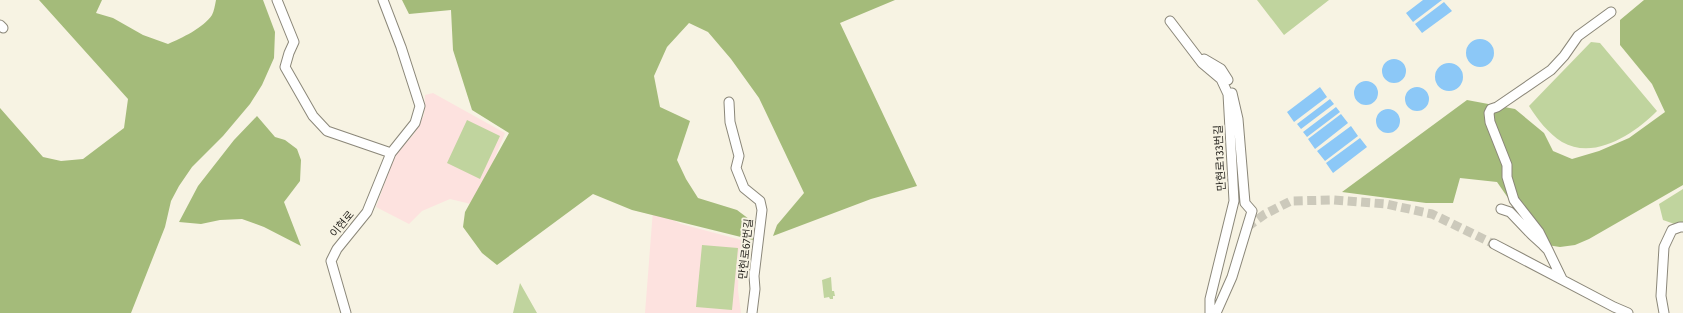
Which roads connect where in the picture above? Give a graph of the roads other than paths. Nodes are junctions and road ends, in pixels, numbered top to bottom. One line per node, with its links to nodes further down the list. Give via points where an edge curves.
1 (277, 0): 7 (street, via 294,42 285,66 313,116 327,131)
2 (383, 0): 7 (street, 이현로, via 420,106 415,123)
3 (1611, 12): 11 (street, via 1578,36 1551,70 1491,109 1489,113 1507,165 1514,200 1539,232)
4 (1170, 21): 5 (street, 만현로133번길)
5 (1196, 55): 16 (street, 만현로133번길, via 1221,79 1228,94 1229,105 1234,201 1210,299); 17 (street, via 1221,69 1228,80 1238,118 1245,203 1252,211 1232,277)
6 (729, 102): 15 (street, 만현로67번길, via 730,122 739,156 736,168 744,188 760,201 762,210)
7 (391, 153): 14 (street, 이현로, via 367,212 331,260)
8 (1501, 209): 11 (street, via 1510,212)
9 (1683, 227): 20 (street, via 1672,230 1664,247 1661,296)
10 (1494, 244): 12 (street)
11 (1548, 250): 12 (street)
12 (1562, 279): 13 (street)
13 (1614, 307): 18 (street); 19 (street)
14 (346, 313)
15 (752, 313)
16 (1210, 313)
17 (1216, 313)
18 (1605, 313)
19 (1628, 313)
20 (1664, 313)

